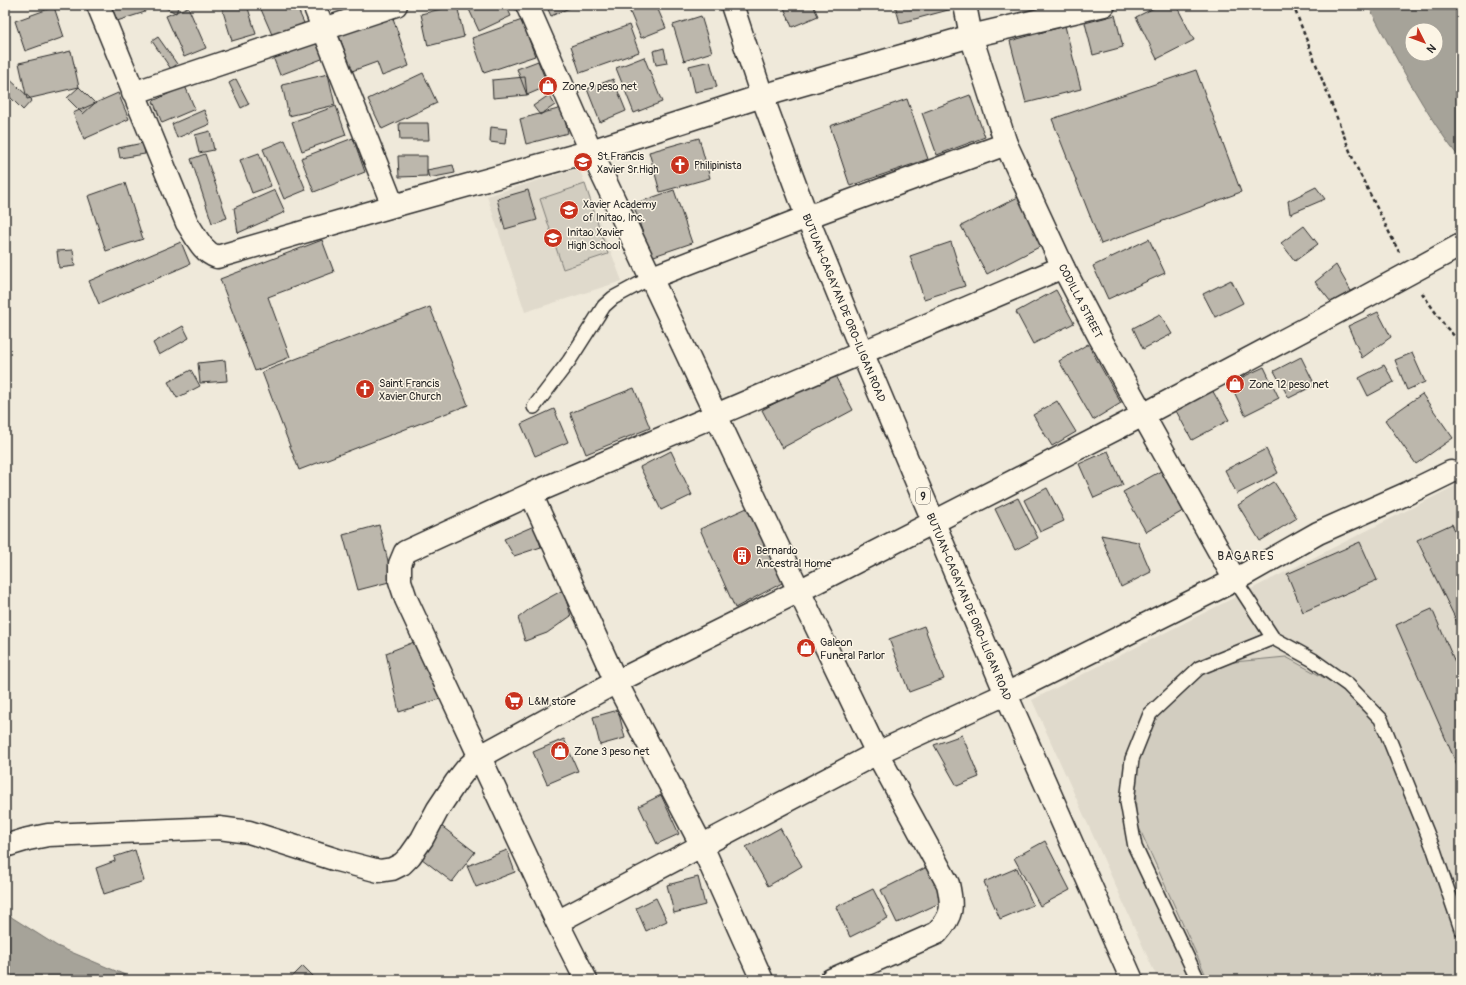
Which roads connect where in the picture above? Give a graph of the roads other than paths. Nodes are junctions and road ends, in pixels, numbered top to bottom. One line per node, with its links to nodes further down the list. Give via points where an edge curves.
1 (98, 5): 10 (main road)
2 (314, 5): 8 (main road)
3 (396, 5): 8 (main road)
4 (527, 5): 13 (main road)
5 (732, 5): 11 (main road, BUTUAN-CAGAYAN DE ORO-ILIGAN ROAD / 9)
6 (965, 5): 9 (main road, CODILLA STREET)
7 (1104, 5): 9 (main road)
8 (324, 29): 10 (main road); 14 (main road)
9 (971, 36): 11 (main road); 12 (main road, CODILLA STREET)
10 (133, 93): 14 (main road, via 187,223 204,249 212,255 218,257)
11 (762, 96): 13 (main road); 15 (main road, BUTUAN-CAGAYAN DE ORO-ILIGAN ROAD / 9)
12 (1006, 144): 15 (main road); 17 (main road, CODILLA STREET)
13 (591, 151): 14 (main road); 18 (main road)
14 (393, 206)
15 (807, 217): 18 (main road); 19 (main road, BUTUAN-CAGAYAN DE ORO-ILIGAN ROAD / 9)
16 (1461, 245): 22 (main road)
17 (1063, 267): 19 (main road); 22 (main road, CODILLA STREET)
18 (650, 278): 20 (lane, via 613,298 604,306 569,362); 21 (main road)
19 (862, 352): 21 (main road); 25 (main road, BUTUAN-CAGAYAN DE ORO-ILIGAN ROAD / 9)
20 (534, 407)
21 (715, 414): 24 (main road); 27 (main road)
22 (1143, 415): 25 (main road); 26 (main road, CODILLA STREET)
23 (1451, 472): 26 (main road, via 1318,533)
24 (531, 494): 29 (main road); 32 (main road, via 405,552 400,564 400,581 406,599)
25 (933, 522): 27 (main road); 30 (main road, BUTUAN-CAGAYAN DE ORO-ILIGAN ROAD / 9)
26 (1235, 580): 28 (lane); 30 (main road)
27 (799, 591): 29 (main road); 31 (main road)
28 (1273, 638): 36 (lane, via 1313,660 1348,685 1381,719 1434,850); 41 (lane, via 1199,668 1150,714 1132,759 1127,802 1135,847)
29 (616, 682): 32 (main road); 34 (main road)
30 (1006, 694): 31 (main road); 40 (main road, BUTUAN-CAGAYAN DE ORO-ILIGAN ROAD / 9)
31 (877, 753): 34 (main road); 39 (main road, via 948,884 952,902 947,922 937,933)
32 (479, 757): 33 (main road, via 456,782 410,856 392,869 380,871 250,832 219,828 48,835); 35 (main road)
33 (5, 846)
34 (702, 846): 35 (main road); 38 (main road)
35 (557, 922): 37 (main road)
36 (1461, 929)
37 (586, 980)
38 (762, 980)
39 (831, 980)
40 (1132, 980)
41 (1198, 980)

